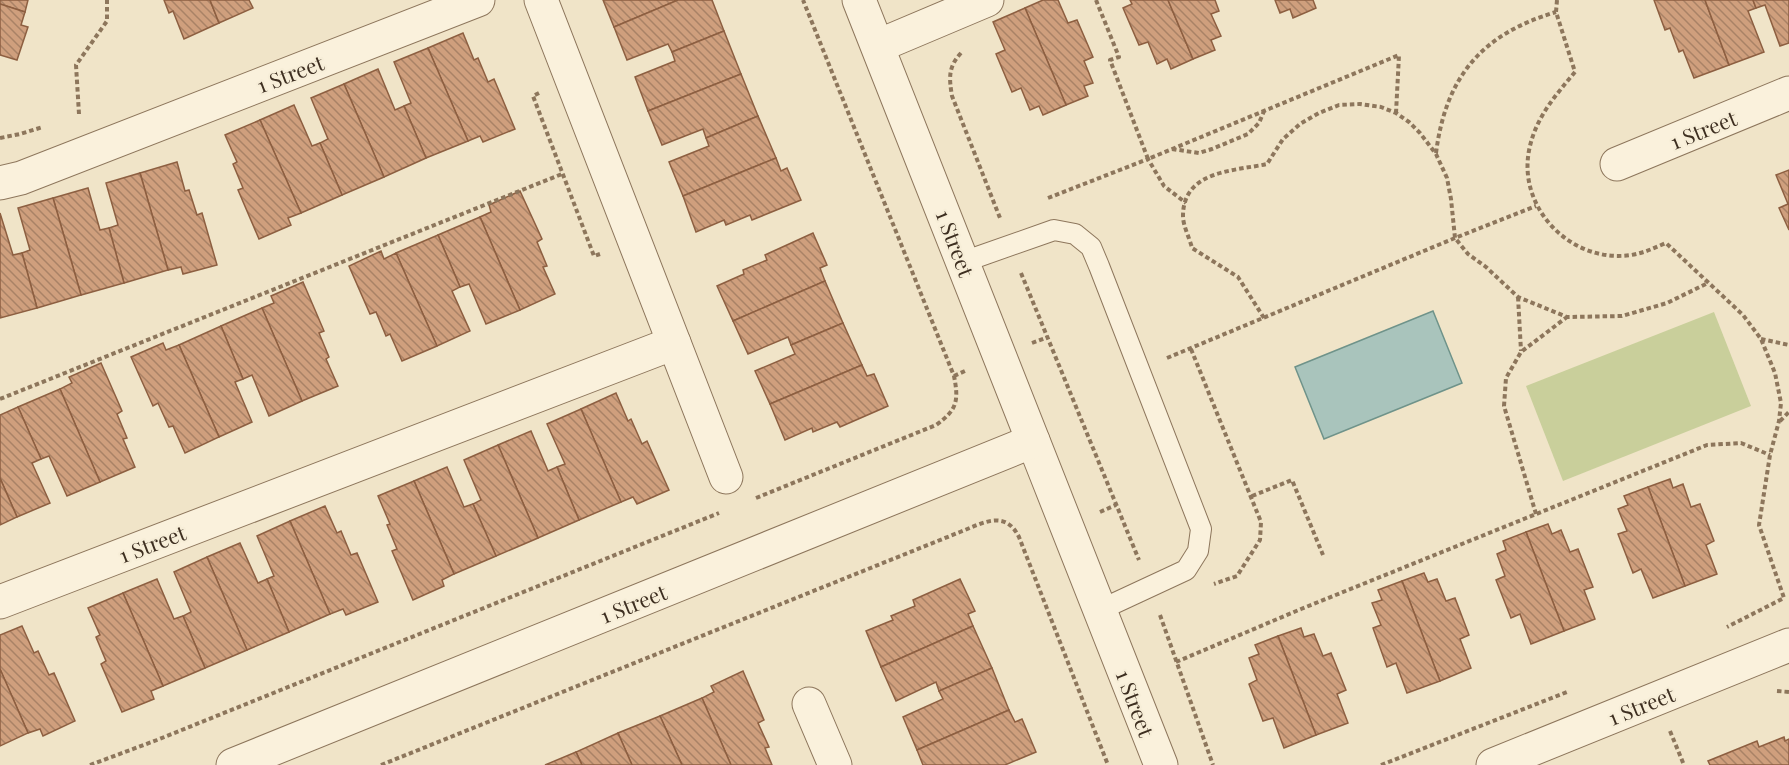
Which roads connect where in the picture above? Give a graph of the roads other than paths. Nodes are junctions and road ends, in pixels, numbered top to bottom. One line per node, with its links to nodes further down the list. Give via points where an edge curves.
1 (478, 0): 8 (street, 1 Street)
2 (541, 0): 10 (street)
3 (859, 0): 5 (street, 1 Street)
4 (987, 0): 5 (street)
5 (878, 46): 9 (street, 1 Street)
6 (1789, 93): 7 (street, 1 Street)
7 (1617, 164)
8 (0, 183)
9 (963, 262): 11 (street, 1 Street); 14 (lane, via 1054,230 1075,234 1091,247 1201,529 1198,552 1186,570)
10 (674, 343): 12 (street); 13 (street, 1 Street)
11 (1033, 441): 14 (street, 1 Street); 17 (street, 1 Street)
12 (726, 477)
13 (0, 602)
14 (1100, 610): 19 (street, 1 Street)
15 (1789, 645): 20 (street, 1 Street)
16 (809, 704): 18 (street)
17 (233, 765)
18 (835, 765)
19 (1161, 765)
20 (1493, 765)

